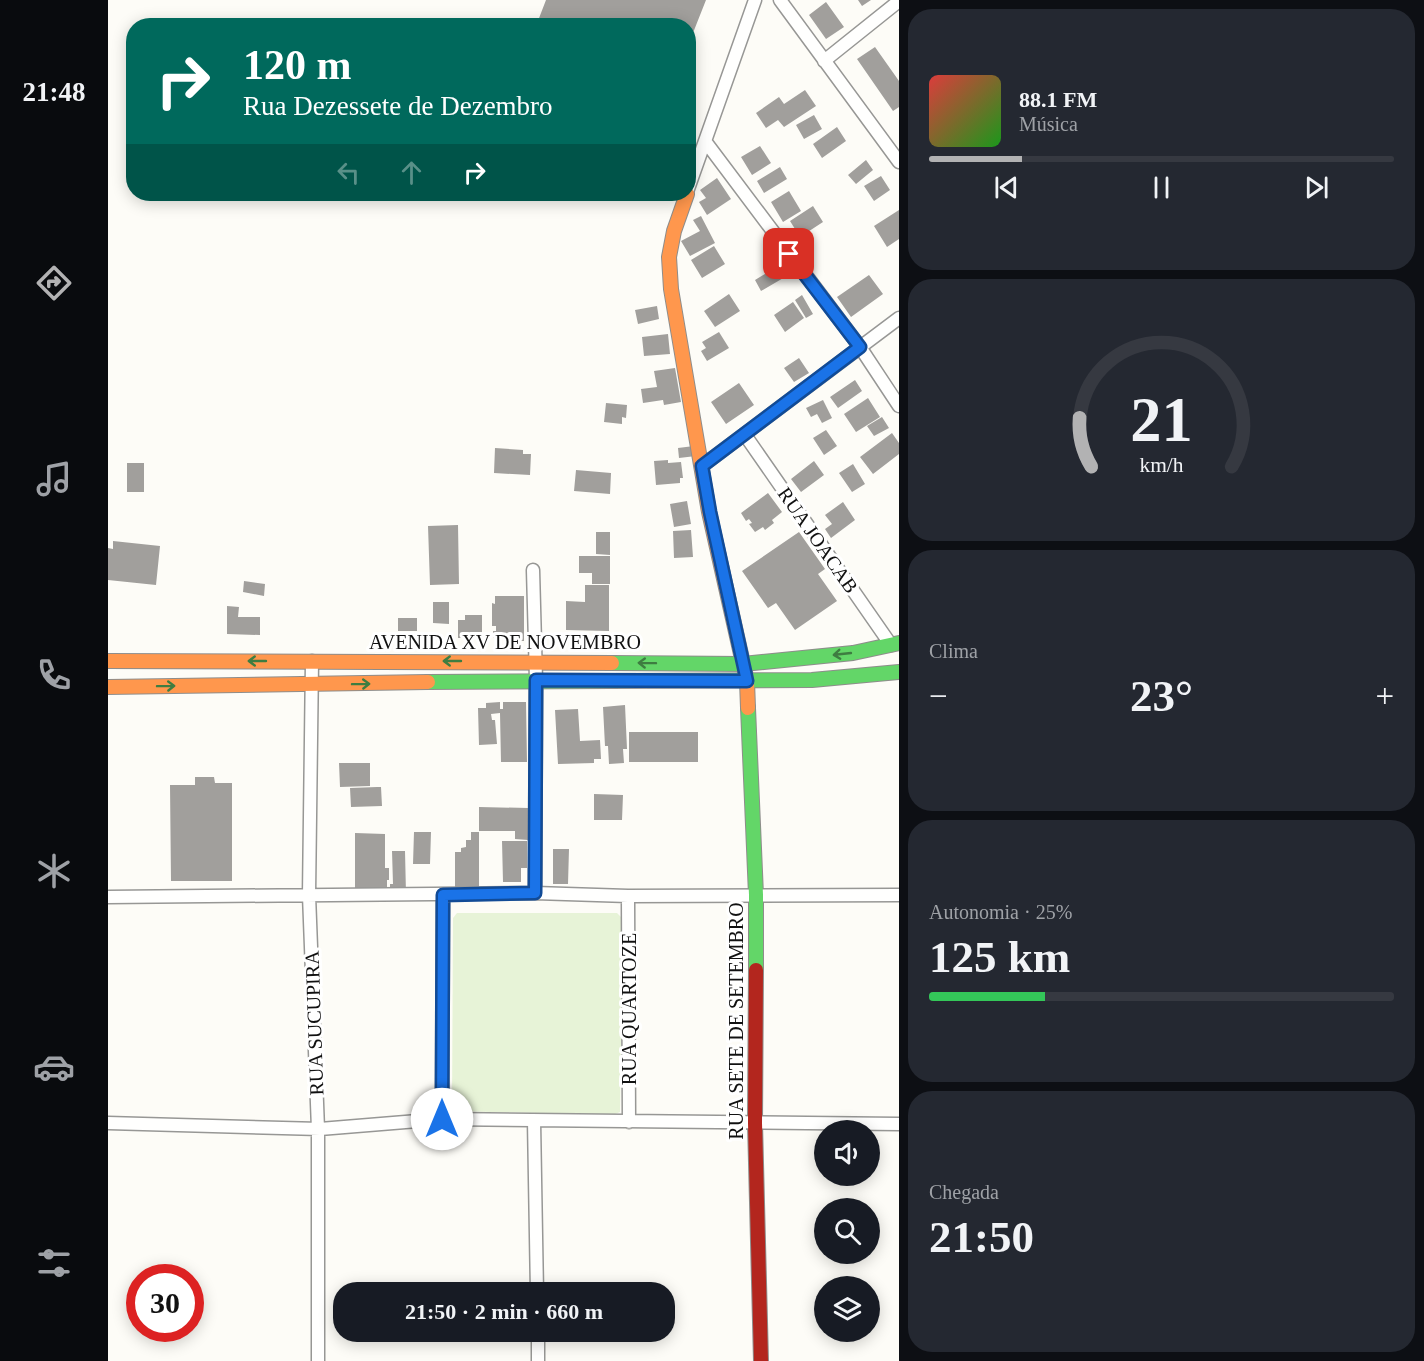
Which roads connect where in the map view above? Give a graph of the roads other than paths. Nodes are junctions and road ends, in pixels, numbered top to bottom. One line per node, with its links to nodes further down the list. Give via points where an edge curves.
1 (754, 0): 5 (street)
2 (780, 0): 4 (street)
3 (899, 1): 4 (street)
4 (824, 61): 6 (street)
5 (705, 141): 7 (street); 10 (street)
6 (899, 162)
7 (696, 166)
8 (685, 201): 13 (main road, via 669,257 671,289)
9 (899, 318): 10 (street)
10 (860, 347): 11 (street); 12 (street)
11 (899, 406)
12 (745, 435): 13 (street); 15 (street, RUA JOACAB)
13 (702, 466): 19 (main road)
14 (533, 570): 18 (street)
15 (895, 644): 19 (main road, AVENIDA XV DE NOVEMBRO, one-way to 19)
16 (312, 660): 17 (main road, AVENIDA XV DE NOVEMBRO, one-way to 17); 18 (main road, AVENIDA XV DE NOVEMBRO, one-way to 16); 23 (street, RUA SUCUPIRA)
17 (108, 662)
18 (536, 662): 19 (main road, AVENIDA XV DE NOVEMBRO, one-way to 18); 21 (street)
19 (743, 664): 22 (main road, RUA SETE DE SETEMBRO)
20 (899, 672): 22 (main road, AVENIDA XV DE NOVEMBRO)
21 (536, 680): 22 (main road, AVENIDA XV DE NOVEMBRO); 23 (main road, AVENIDA XV DE NOVEMBRO, one-way to 21); 25 (street)
22 (747, 681): 28 (main road, RUA SETE DE SETEMBRO)
23 (311, 685): 24 (main road, AVENIDA XV DE NOVEMBRO, one-way to 23); 26 (street, RUA SUCUPIRA)
24 (108, 687)
25 (535, 893): 27 (street); 30 (street)
26 (309, 895): 27 (street); 31 (street); 38 (street, RUA SUCUPIRA)
27 (443, 895): 32 (street)
28 (756, 895): 29 (street); 30 (street); 36 (main road, RUA SETE DE SETEMBRO)
29 (899, 895)
30 (628, 896): 34 (street, RUA QUARTOZE)
31 (108, 897)
32 (442, 1119): 33 (street); 38 (street)
33 (534, 1121): 34 (street); 39 (street)
34 (630, 1122): 36 (street)
35 (108, 1123): 38 (street)
36 (755, 1123): 37 (street); 43 (main road, RUA SETE DE SETEMBRO)
37 (899, 1124)
38 (318, 1129): 41 (street, RUA SUCUPIRA)
39 (537, 1282)
40 (538, 1342): 42 (street)
41 (318, 1361)
42 (538, 1361)
43 (761, 1361)

